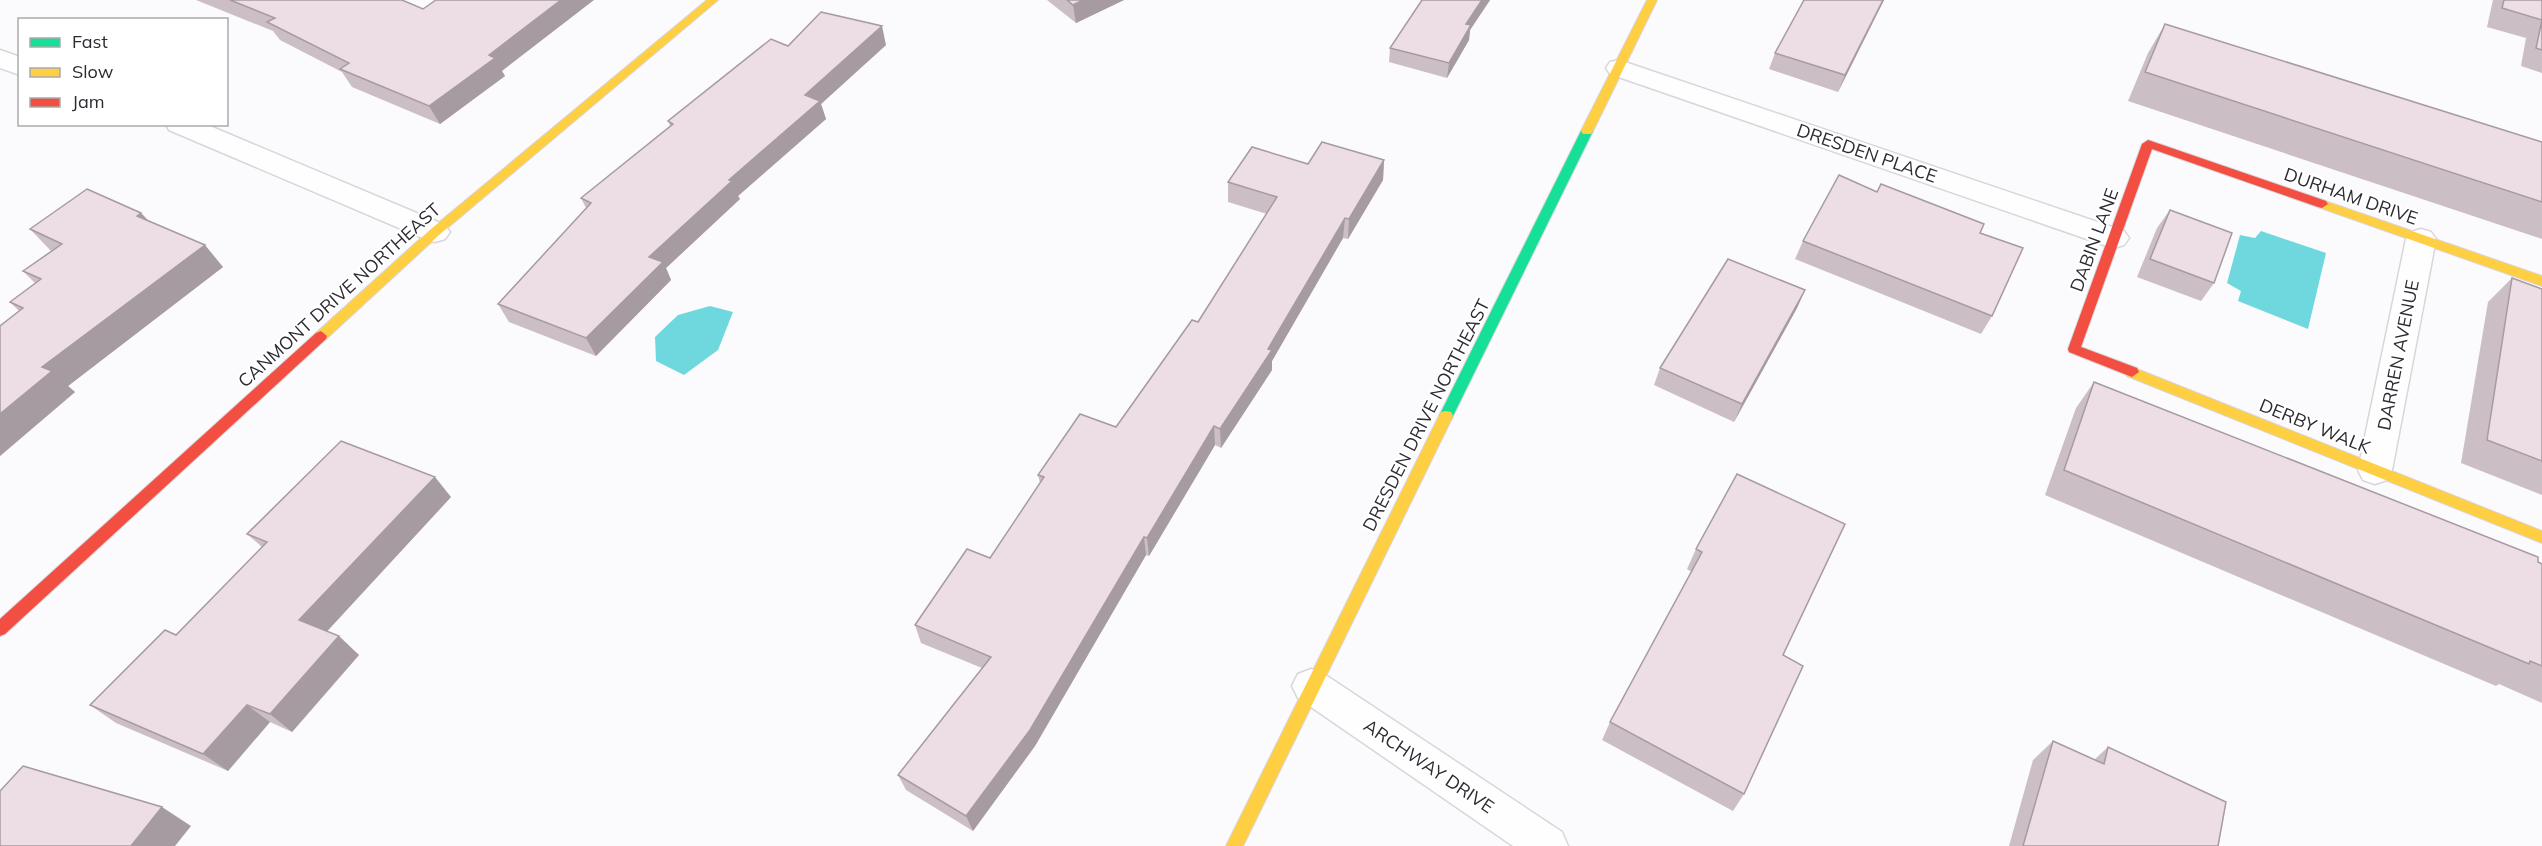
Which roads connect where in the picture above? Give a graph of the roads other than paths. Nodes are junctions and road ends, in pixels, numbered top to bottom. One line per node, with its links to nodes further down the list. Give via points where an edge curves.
1 (713, 0): 8 (street, CANMONT DRIVE NORTHEAST)
2 (1652, 0): 5 (street, DRESDEN DRIVE NORTHEAST)
3 (0, 58): 4 (street)
4 (18, 66)
5 (1619, 68): 9 (street, DRESDEN PLACE); 16 (street, DRESDEN DRIVE NORTHEAST)
6 (184, 126): 8 (street)
7 (2148, 144): 9 (street, DABIN LANE); 10 (street, DURHAM DRIVE)
8 (435, 232): 15 (street, CANMONT DRIVE NORTHEAST)
9 (2114, 238): 12 (street, DABIN LANE)
10 (2421, 239): 11 (street, DURHAM DRIVE); 13 (street, DARREN AVENUE)
11 (2542, 281)
12 (2074, 349): 13 (street, DERBY WALK)
13 (2375, 470): 14 (street, DERBY WALK)
14 (2542, 537)
15 (0, 629)
16 (1311, 686): 17 (street, DRESDEN DRIVE NORTHEAST); 18 (street, ARCHWAY DRIVE)
17 (1234, 846)
18 (1548, 846)

